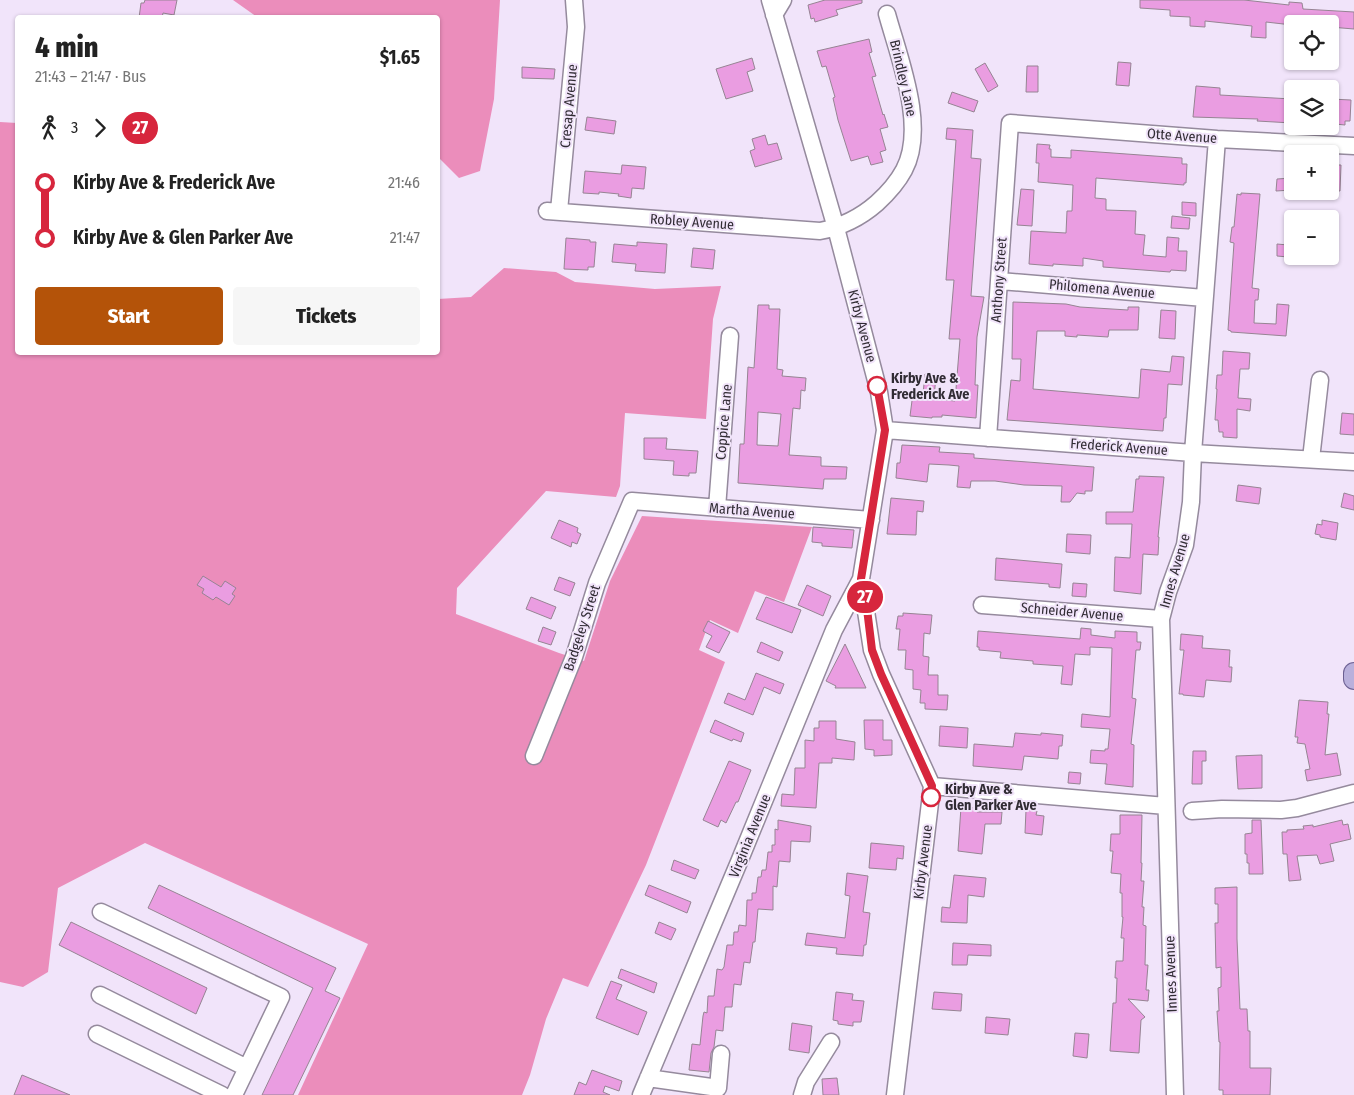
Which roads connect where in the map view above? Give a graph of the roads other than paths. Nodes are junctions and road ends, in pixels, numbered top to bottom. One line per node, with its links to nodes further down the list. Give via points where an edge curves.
1 (574, 0): 8 (street, Cresap Avenue, via 576,27)
2 (784, 0): 3 (street)
3 (772, 7): 9 (street, Kirby Avenue)
4 (887, 14): 9 (street, Brindley Lane, via 909,94 912,144 904,169 889,192 871,208)
5 (1010, 123): 6 (street, Otte Avenue); 10 (street, Anthony Street)
6 (1217, 139): 7 (street, Otte Avenue); 11 (street, Innes Avenue)
7 (1354, 146)
8 (553, 211): 9 (street, Robley Avenue, via 820,232)
9 (836, 228): 14 (street, Kirby Avenue, via 879,392)
10 (1000, 281): 11 (street, Philomena Avenue); 15 (street, Anthony Street)
11 (1204, 298): 16 (street, Innes Avenue)
12 (730, 336): 20 (street, Coppice Lane)
13 (1320, 380): 17 (street)
14 (885, 430): 15 (street, Frederick Avenue); 21 (street, Kirby Avenue)
15 (988, 438): 16 (street, Frederick Avenue)
16 (1193, 452): 17 (street, Frederick Avenue); 24 (street, Innes Avenue, via 1185,545)
17 (1311, 460): 18 (street, Frederick Avenue)
18 (1354, 462)
19 (632, 501): 20 (street, Martha Avenue); 27 (street, Badgeley Street, via 597,583 574,657)
20 (717, 508): 21 (street, Martha Avenue)
21 (871, 520): 22 (street, Kirby Avenue)
22 (861, 579): 28 (street, Kirby Avenue, via 872,650); 38 (street, Virginia Avenue, via 834,630)
23 (982, 605): 24 (street, Schneider Avenue)
24 (1162, 620): 30 (street, Innes Avenue)
25 (1354, 673): 26 (main road)
26 (1354, 679)
27 (534, 756)
28 (932, 786): 30 (street); 43 (street, Kirby Avenue)
29 (1354, 794): 31 (street, via 1297,808)
30 (1166, 806): 44 (street, Innes Avenue)
31 (1192, 811)
32 (101, 912): 37 (street, via 281,997)
33 (100, 995): 37 (street)
34 (97, 1034): 39 (street)
35 (830, 1042): 42 (street, via 806,1082)
36 (721, 1054): 38 (street, via 718,1088)
37 (247, 1068): 40 (street)
38 (648, 1078): 41 (street, Virginia Avenue)
39 (222, 1095)
40 (234, 1095)
41 (641, 1095)
42 (802, 1095)
43 (895, 1095)
44 (1175, 1095)

